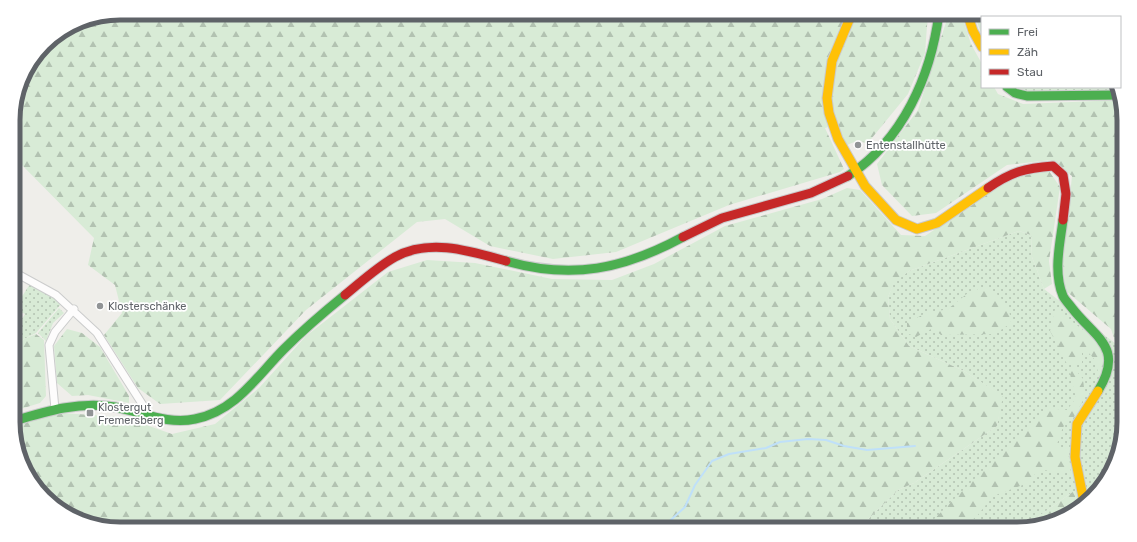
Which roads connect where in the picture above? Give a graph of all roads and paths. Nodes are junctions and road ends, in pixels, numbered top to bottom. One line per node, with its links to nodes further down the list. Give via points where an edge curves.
1 (849, 20): 7 (main road, via 832,61 827,98 832,126)
2 (938, 20): 7 (main road, via 935,43 922,82 899,124 880,148)
3 (970, 20): 4 (main road)
4 (981, 45)
5 (1008, 88): 6 (main road, via 1027,96)
6 (1114, 95)
7 (856, 171): 11 (main road, via 829,187 708,224 662,248 618,265 567,271 529,267 456,248 434,247 404,253 383,264 331,306 287,346 238,399 196,420 169,421); 13 (main road, via 865,186 896,220 917,229 937,223 999,180 1027,168 1053,166 1064,176 1066,194 1057,266 1063,296 1076,313 1095,330 1109,352 1107,371 1102,384 1077,424 1075,457)
8 (20, 275): 9 (street, via 56,295)
9 (74, 310): 10 (street, via 55,332 49,345); 11 (street, via 97,333 121,368 146,410)
10 (55, 409): 11 (main road, via 111,406); 12 (main road)
11 (146, 416)
12 (20, 419)
13 (1083, 497)

